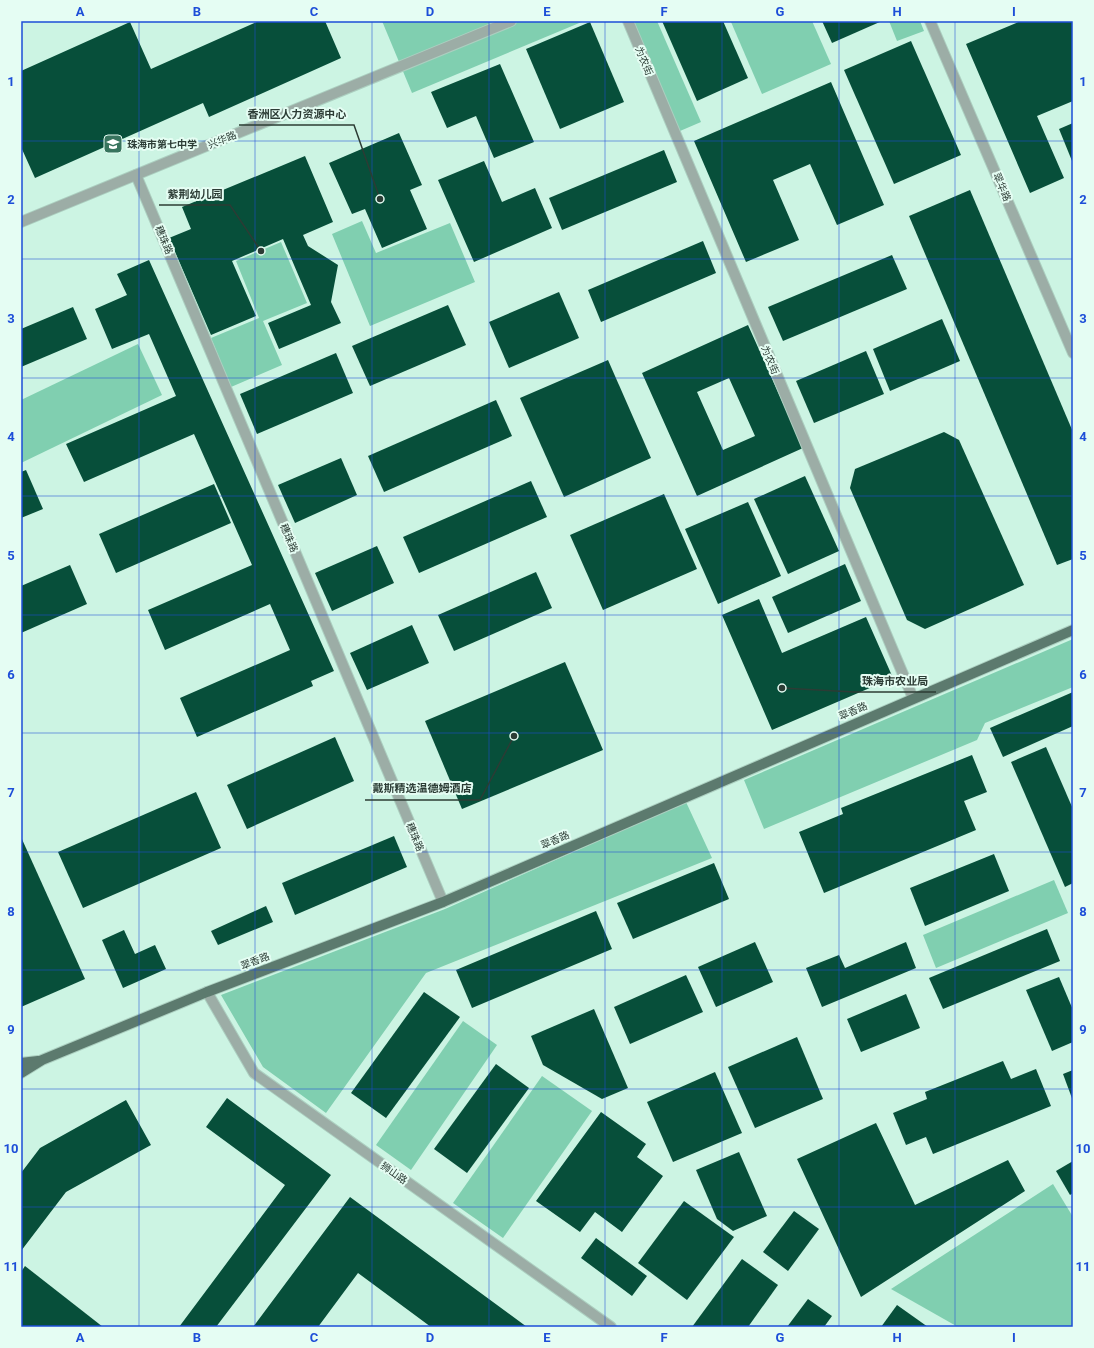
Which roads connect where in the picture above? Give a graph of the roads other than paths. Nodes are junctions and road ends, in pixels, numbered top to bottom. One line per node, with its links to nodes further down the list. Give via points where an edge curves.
1 (511, 21): 4 (street, 兴华路)
2 (628, 21): 8 (street, 为农街)
3 (930, 21): 6 (street, 翠华路)
4 (136, 175): 5 (street, 兴华路); 9 (street, 穗珠路)
5 (21, 222)
6 (1073, 353)
7 (1073, 630): 8 (main road, 翠香路)
8 (913, 698): 9 (main road, 翠香路)
9 (443, 902): 10 (main road, 翠香路)
10 (207, 992): 11 (main road, 翠香路); 14 (street, 狮山路, via 254,1073)
11 (42, 1060): 12 (main road); 13 (main road)
12 (21, 1063)
13 (21, 1073)
14 (611, 1327)

